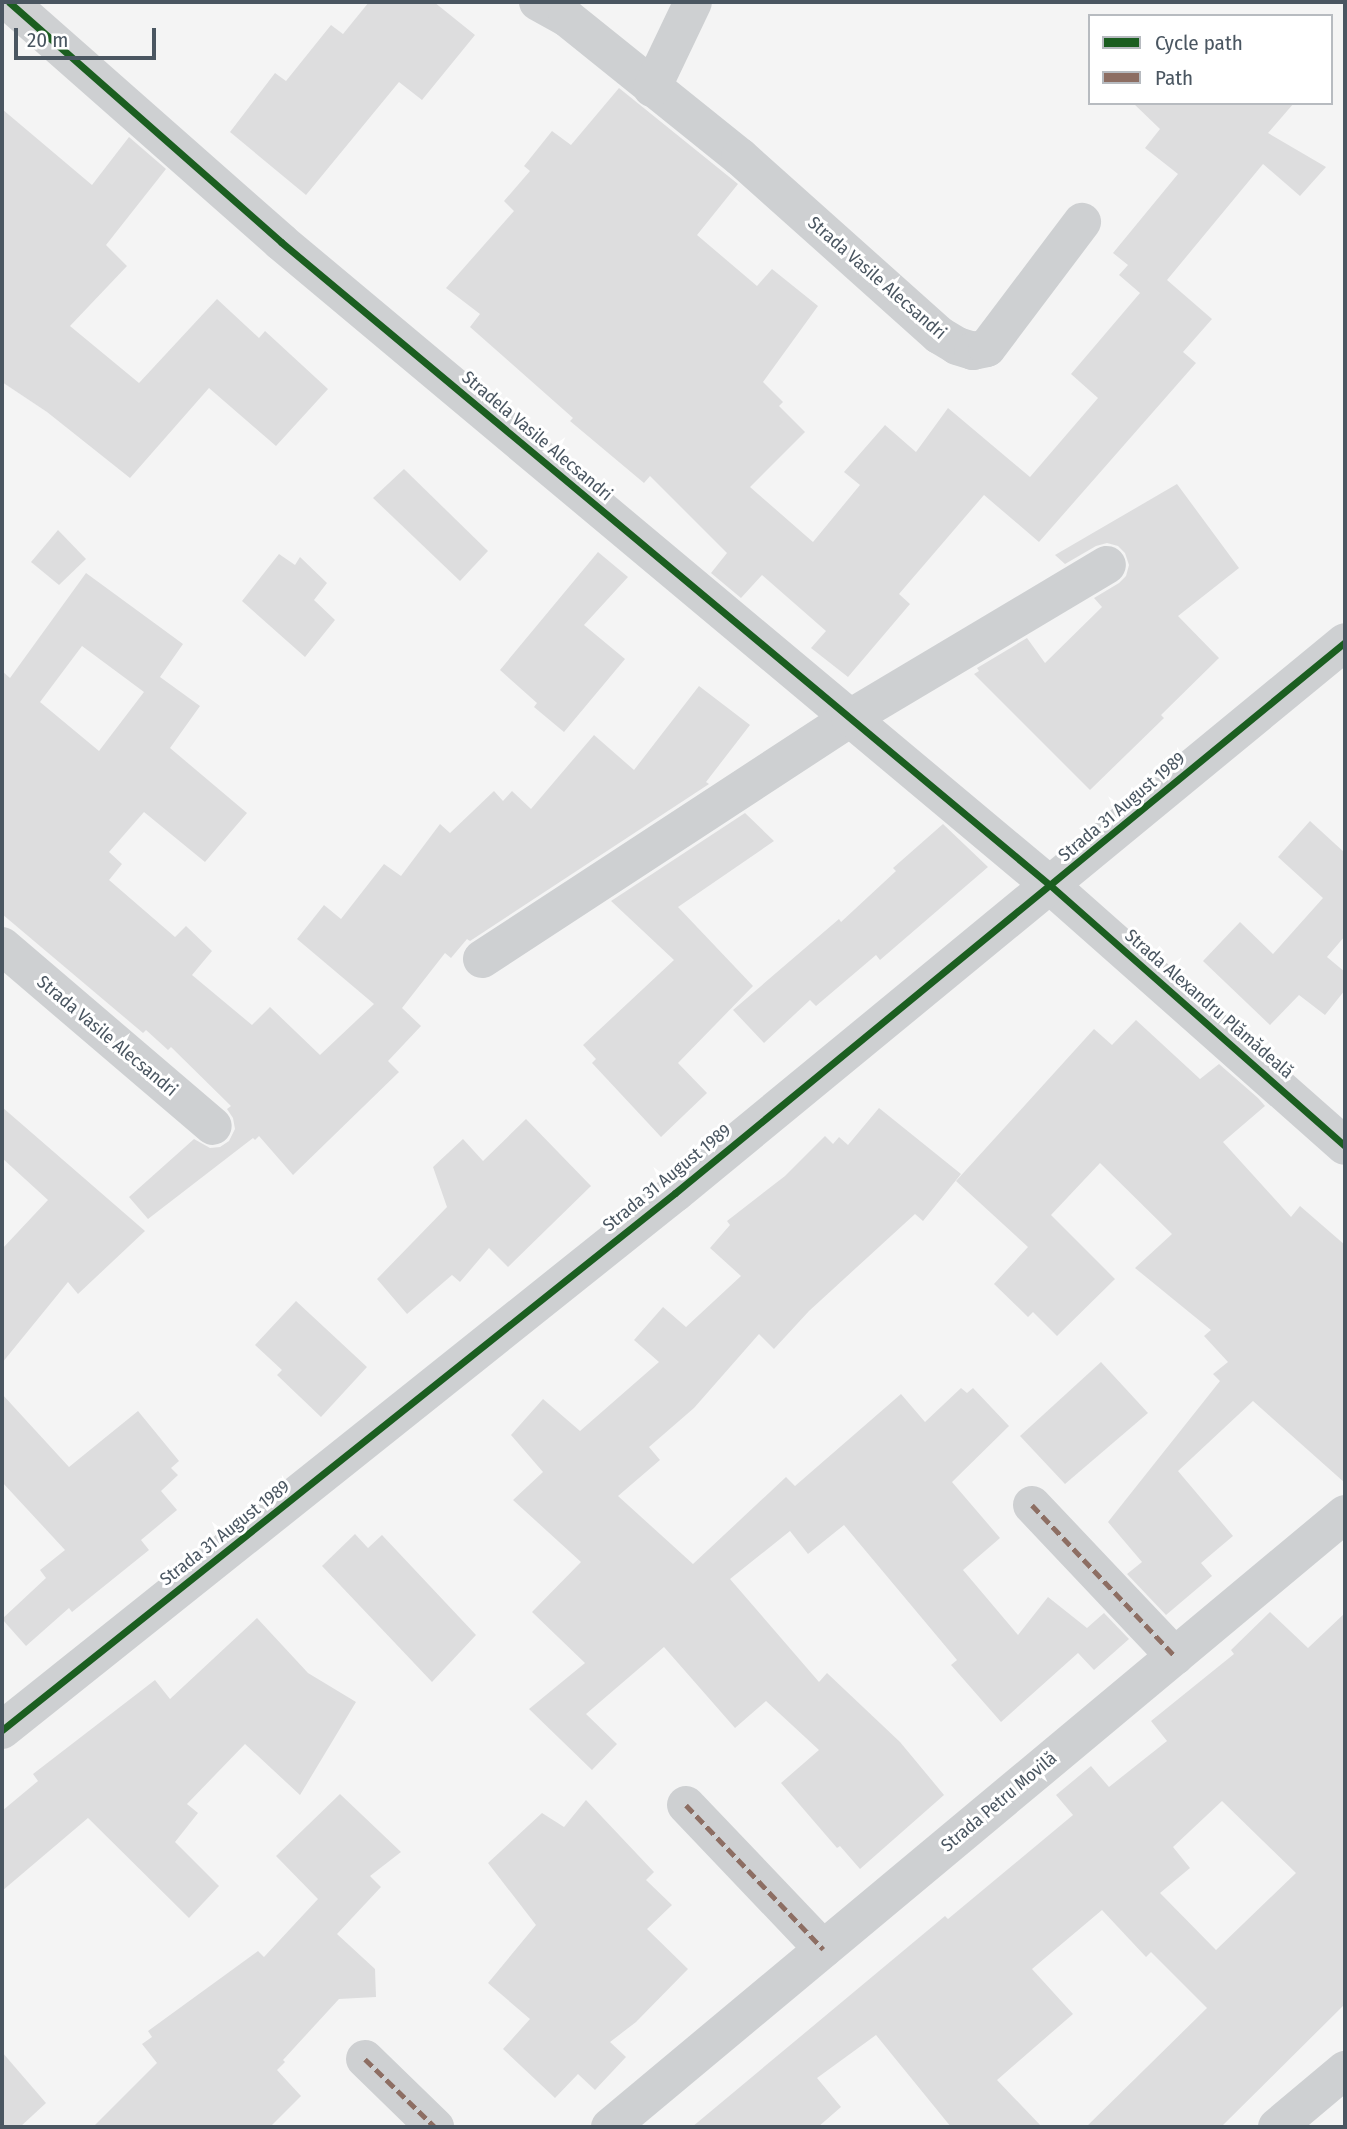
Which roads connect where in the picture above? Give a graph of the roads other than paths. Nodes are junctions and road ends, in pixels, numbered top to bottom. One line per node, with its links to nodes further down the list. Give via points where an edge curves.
1 (9, 2): 8 (street, Stradela Vasile Alecsandri, via 281,242)
2 (538, 2): 4 (street, Strada Vasile Alecsandri, via 568,18)
3 (693, 2): 4 (street)
4 (652, 88): 5 (street, Strada Vasile Alecsandri, via 740,157 939,335 973,351 987,348)
5 (1082, 222)
6 (1107, 565): 8 (street)
7 (1345, 642): 9 (street, Strada 31 August 1989)
8 (850, 718): 9 (street, Stradela Vasile Alecsandri); 11 (street)
9 (1051, 886): 13 (street, Strada Alexandru Plămădeală); 17 (street, Strada 31 August 1989)
10 (2, 946): 12 (street, Strada Vasile Alecsandri)
11 (482, 959)
12 (213, 1126)
13 (1345, 1146)
14 (1032, 1505): 16 (street)
15 (1345, 1514): 16 (street, Strada Petru Movilă)
16 (1175, 1656): 19 (street, Strada Petru Movilă)
17 (2, 1730)
18 (686, 1805): 19 (street)
19 (823, 1949): 23 (street, Strada Petru Movilă)
20 (365, 2059): 22 (street)
21 (1345, 2070): 24 (street)
22 (435, 2127)
23 (610, 2127)
24 (1277, 2127)

